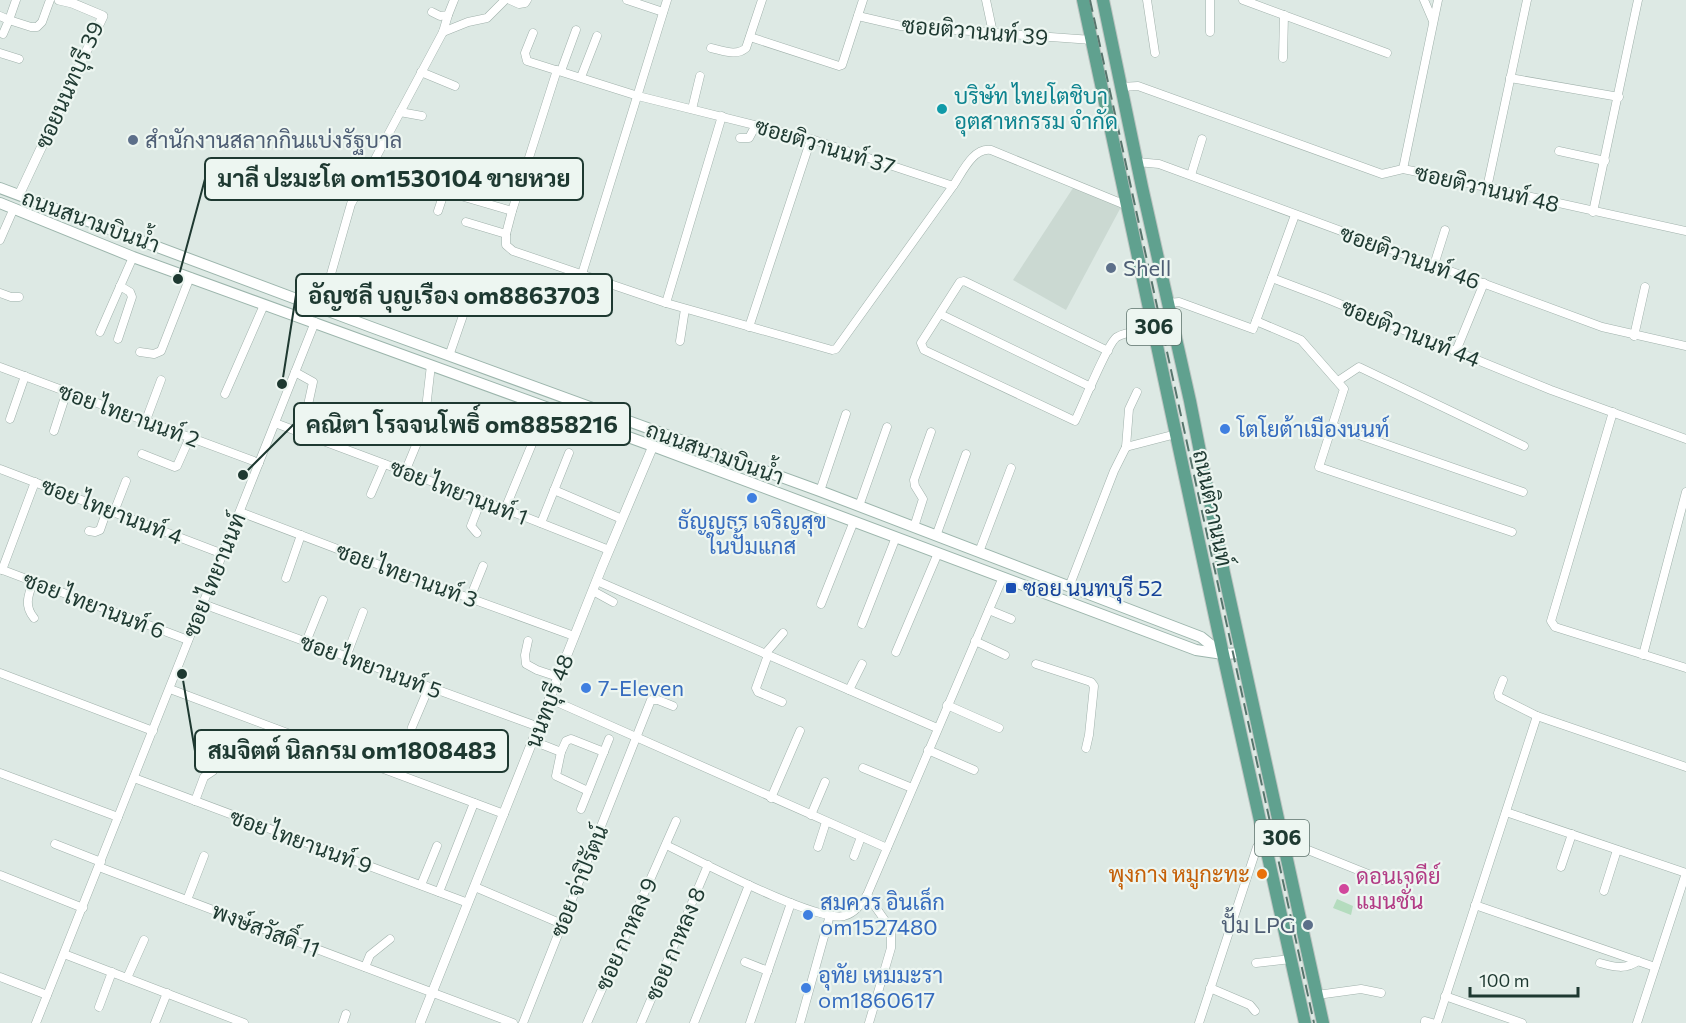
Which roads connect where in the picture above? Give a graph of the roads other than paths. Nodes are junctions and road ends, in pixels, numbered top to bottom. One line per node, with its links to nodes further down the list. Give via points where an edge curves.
1 (16, 0): 28 (street)
2 (50, 0): 28 (street, via 38,27)
3 (59, 0): 76 (street, ซอยนนทบุรี 39, via 104,16)
4 (454, 0): 24 (street)
5 (505, 0): 31 (street, via 486,18)
6 (510, 0): 7 (street, via 519,4)
7 (527, 0)
8 (627, 0): 23 (street)
9 (667, 0): 23 (street)
10 (762, 0): 37 (street)
11 (863, 0): 27 (street)
12 (986, 0): 33 (street)
13 (1083, 0): 38 (main road, ถนนติวานนท์ / 306)
14 (1103, 0): 51 (main road, ถนนติวานนท์ / 306)
15 (1147, 0): 41 (street)
16 (1210, 0): 34 (street)
17 (1243, 0): 25 (street)
18 (1424, 0): 29 (street)
19 (1438, 0): 29 (street)
20 (1527, 0): 49 (street)
21 (1638, 0): 53 (street)
22 (432, 12): 24 (street)
23 (663, 12): 52 (street)
24 (448, 15): 31 (street)
25 (1284, 15): 42 (street); 43 (street)
26 (0, 16): 28 (street)
27 (858, 16): 33 (street, ซอยติวานนท์ 39, via 901,26); 37 (street, via 842,64 835,66)
28 (9, 20): 35 (street)
29 (1434, 22): 66 (street)
30 (576, 30): 45 (street)
31 (443, 32): 46 (street)
32 (533, 33): 45 (street, ซอยติวานนท์ 37, via 525,53 528,61)
33 (993, 33): 38 (street, ซอยติวานนท์ 39)
34 (1210, 33)
35 (3, 34)
36 (597, 36): 48 (street)
37 (750, 37): 39 (street, via 741,52)
38 (1092, 40): 74 (main road, ถนนติวานนท์ / 306)
39 (711, 48)
40 (0, 53): 44 (street)
41 (1155, 53)
42 (1387, 53)
43 (1283, 58)
44 (19, 59)
45 (559, 71): 48 (street, ซอยติวานนท์ 37); 75 (street)
46 (421, 72): 50 (street); 55 (street)
47 (700, 76): 54 (street)
48 (580, 77): 52 (street, ซอยติวานนท์ 37)
49 (1510, 78): 53 (street); 72 (street)
50 (455, 86)
51 (1121, 87): 64 (main road, ถนนติวานนท์ / 306); 66 (street, ซอยติวานนท์ 48, via 1138,86 1382,174)
52 (638, 96): 54 (street, ซอยติวานนท์ 37); 95 (street)
53 (1619, 97): 63 (street)
54 (692, 109): 57 (street, ซอยติวานนท์ 37)
55 (400, 112): 56 (street); 68 (street)
56 (422, 116)
57 (722, 116): 58 (street, ซอยติวานนท์ 37); 104 (street)
58 (756, 125): 59 (street, via 749,138); 60 (street, ซอยติวานนท์ 37)
59 (740, 138)
60 (811, 139): 69 (street, ซอยติวานนท์ 37); 112 (street)
61 (1202, 139): 67 (street)
62 (1559, 152): 63 (street)
63 (1605, 161): 82 (street)
64 (1137, 162): 67 (street, ซอยติวานนท์ 46, via 1152,162); 70 (main road, ถนนติวานนท์ / 306)
65 (433, 168): 75 (street)
66 (1403, 170): 72 (street, ซอยติวานนท์ 48)
67 (1191, 176): 83 (street, ซอยติวานนท์ 46)
68 (363, 181): 73 (street); 107 (street, via 345,217)
69 (953, 186): 78 (street, via 976,153 984,149); 112 (street, via 836,349)
70 (1142, 187): 74 (main road); 105 (main road, ถนนติวานนท์ / 306)
71 (0, 188): 76 (main road, ถนนสนามบินน้ำ)
72 (1487, 188): 82 (street, ซอยติวานนท์ 48)
73 (389, 189)
74 (1124, 190): 78 (main road, ถนนติวานนท์ / 306)
75 (518, 193): 81 (street)
76 (19, 195): 89 (main road, ถนนสนามบินน้ำ)
77 (0, 203): 79 (main road, ถนนสนามบินน้ำ)
78 (1128, 207): 113 (main road, ถนนติวานนท์ / 306)
79 (14, 208): 88 (street); 91 (main road, ถนนสนามบินน้ำ)
80 (438, 211): 81 (street, via 447,192)
81 (512, 211): 87 (street)
82 (1593, 212): 86 (street, ซอยติวานนท์ 48)
83 (1295, 215): 93 (street, ซอยติวานนท์ 46); 97 (street)
84 (466, 222): 87 (street)
85 (1445, 230): 93 (street)
86 (1686, 231)
87 (507, 234): 95 (street, via 506,245 513,251)
88 (0, 240)
89 (157, 246): 90 (main road, ถนนสนามบินน้ำ); 92 (main road)
90 (169, 250): 94 (main road); 107 (main road, ถนนสนามบินน้ำ)
91 (133, 257): 92 (main road, ถนนสนามบินน้ำ); 99 (street)
92 (149, 262): 94 (main road, ถนนสนามบินน้ำ)
93 (1434, 265): 98 (street, ซอยติวานนท์ 46)
94 (162, 267): 96 (main road, ถนนสนามบินน้ำ)
95 (582, 274): 104 (street)
96 (190, 277): 106 (main road, ถนนสนามบินน้ำ); 121 (street, via 161,351)
97 (1272, 278): 110 (street); 120 (street, ซอยติวานนท์ 44)
98 (1484, 283): 115 (street, ซอยติวานนท์ 46); 120 (street)
99 (120, 286): 114 (street); 116 (street, via 132,297)
100 (1645, 287): 115 (street)
101 (0, 293): 102 (street)
102 (19, 297)
103 (468, 300): 122 (street)
104 (666, 303): 108 (street)
105 (1168, 303): 110 (street, via 1179,302 1253,329); 210 (main road, ถนนติวานนท์ / 306)
106 (264, 304): 111 (main road, ถนนสนามบินน้ำ); 132 (street)
107 (321, 309): 111 (main road); 122 (main road, ถนนสนามบินน้ำ)
108 (685, 309): 112 (street); 117 (street)
109 (940, 314): 119 (street, via 964,281); 129 (street); 129 (street, via 921,343 924,350 1075,421)
110 (1256, 321): 128 (street, via 1301,340)
111 (315, 322): 123 (main road, ถนนสนามบินน้ำ); 125 (street, ซอย ไทยานนท์)
112 (748, 327)
113 (1154, 328): 119 (street, via 1118,336); 145 (main road, ถนนติวานนท์ / 306)
114 (100, 332)
115 (1634, 336): 118 (street, ซอยติวานนท์ 46)
116 (118, 339)
117 (680, 341)
118 (1686, 346)
119 (1108, 351): 129 (street)
120 (1456, 351): 133 (street, ซอยติวานนท์ 44)
121 (140, 352)
122 (449, 356): 143 (main road, ถนนสนามบินน้ำ)
123 (431, 365): 148 (main road, ถนนสนามบินน้ำ); 158 (street, via 424,426)
124 (0, 367): 126 (street, ซอย ไทยานนท์ 2)
125 (295, 372): 134 (street, via 313,382 308,405); 138 (street, ซอย ไทยานนท์)
126 (25, 376): 130 (street, ซอย ไทยานนท์ 2); 136 (street)
127 (161, 380): 137 (street)
128 (1338, 381): 139 (street, via 1344,389); 149 (street, via 1359,368)
129 (1091, 387)
130 (67, 392): 137 (street, ซอย ไทยานนท์ 2); 141 (street)
131 (1137, 392): 150 (street, via 1129,409)
132 (225, 394)
133 (1613, 412): 147 (street, ซอยติวานนท์ 44); 214 (street, via 1551,621 1555,627)
134 (315, 413)
135 (846, 414): 162 (street)
136 (10, 419)
137 (146, 420): 146 (street, ซอย ไทยานนท์ 2)
138 (275, 423): 154 (street, ซอย ไทยานนท์); 155 (street, ซอย ไทยานนท์ 1)
139 (1333, 426): 163 (street); 176 (street, via 1319,467)
140 (887, 427): 167 (street)
141 (54, 431)
142 (537, 432): 168 (street)
143 (658, 432): 148 (main road); 162 (main road, ถนนสนามบินน้ำ)
144 (932, 432): 174 (street, via 914,480 923,499)
145 (1176, 434): 150 (street); 211 (main road, ถนนติวานนท์ / 306)
146 (190, 437): 152 (street, via 175,467); 154 (street, ซอย ไทยานนท์ 2)
147 (1686, 439)
148 (653, 446): 171 (street, นนทบุรี 48); 172 (main road, ถนนสนามบินน้ำ)
149 (1524, 446)
150 (1126, 447): 191 (street)
151 (569, 453): 161 (street)
152 (142, 454)
153 (966, 454): 179 (street)
154 (259, 463): 170 (street, ซอย ไทยานนท์)
155 (384, 464): 158 (street, ซอย ไทยานนท์ 1); 165 (street)
156 (1011, 468): 182 (street)
157 (0, 469): 160 (street, ซอย ไทยานนท์ 4)
158 (405, 472): 166 (street, ซอย ไทยานนท์ 1)
159 (126, 481): 169 (street)
160 (35, 482): 169 (street, ซอย ไทยานนท์ 4); 186 (street)
161 (554, 490): 171 (street); 173 (street)
162 (820, 491): 167 (main road, ถนนสนามบินน้ำ)
163 (1523, 492)
164 (1686, 492): 214 (street)
165 (371, 494)
166 (481, 500): 168 (street, ซอย ไทยานนท์ 1); 177 (street, via 471,526)
167 (860, 506): 174 (main road, ถนนสนามบินน้ำ)
168 (505, 509): 173 (street, ซอย ไทยานนท์ 1)
169 (110, 511): 175 (street, via 100,530); 184 (street, ซอย ไทยานนท์ 4)
170 (240, 512): 178 (street, ซอย ไทยานนท์ 3); 184 (street, ซอย ไทยานนท์)
171 (622, 519): 181 (street, นนทบุรี 48)
172 (854, 521): 180 (main road, ถนนสนามบินน้ำ); 197 (street)
173 (541, 523): 181 (street, ซอย ไทยานนท์ 1)
174 (914, 527): 179 (main road, ถนนสนามบินน้ำ)
175 (89, 531)
176 (1512, 532)
177 (477, 533)
178 (301, 535): 187 (street); 193 (street, ซอย ไทยานนท์ 3)
179 (936, 536): 182 (main road, ถนนสนามบินน้ำ)
180 (896, 537): 183 (main road, ถนนสนามบินน้ำ); 202 (street)
181 (609, 550): 189 (street, นนทบุรี 48)
182 (979, 552): 191 (main road, ถนนสนามบินน้ำ)
183 (938, 553): 188 (main road, ถนนสนามบินน้ำ); 209 (street)
184 (223, 554): 196 (street, ซอย ไทยานนท์)
185 (483, 566): 193 (street)
186 (1, 570): 190 (street, ซอย ไทยานนท์ 6)
187 (286, 578)
188 (1003, 578): 198 (street); 211 (main road, ถนนสนามบินน้ำ, via 1196,650)
189 (597, 581): 192 (street, นนทบุรี 48); 212 (street)
190 (33, 582): 200 (street, via 27,607); 205 (street, ซอย ไทยานนท์ 6)
191 (1069, 587): 211 (main road, ถนนสนามบินน้ำ, via 1201,637)
192 (593, 591): 195 (street); 204 (street, นนทบุรี 48)
193 (470, 598): 204 (street, ซอย ไทยานนท์ 3)
194 (323, 600): 208 (street)
195 (613, 602)
196 (203, 604): 205 (street, ซอย ไทยานนท์); 208 (street, ซอย ไทยานนท์ 5)
197 (821, 604)
198 (989, 610): 201 (street); 207 (street)
199 (363, 612): 215 (street)
200 (34, 618)
201 (1011, 619)
202 (862, 624)
203 (783, 633): 212 (street)
204 (574, 636): 220 (street, นนทบุรี 48)
205 (188, 640): 223 (street, ซอย ไทยานนท์)
206 (528, 641): 220 (street, via 526,664)
207 (975, 641): 213 (street); 227 (street)
208 (306, 642): 215 (street, ซอย ไทยานนท์ 5)
209 (896, 652)
210 (1242, 652): 211 (main road, ถนนสนามบินน้ำ); 265 (main road, ถนนติวานนท์ / 306)
211 (1223, 654): 264 (main road, ถนนติวานนท์ / 306)
212 (766, 655): 224 (street); 226 (street, via 756,688)
213 (1005, 655)
214 (1643, 655): 218 (street)
215 (346, 657): 222 (street, ซอย ไทยานนท์ 5)
216 (862, 664): 224 (street)
217 (1036, 664): 239 (street, via 1094,686)
218 (1686, 668)
219 (0, 673): 234 (street)
220 (558, 677): 225 (street, นนทบุรี 48)
221 (1503, 680): 229 (street, via 1499,697)
222 (429, 687): 230 (street); 231 (street, ซอย ไทยานนท์ 5)
223 (170, 689): 234 (street, ซอย ไทยานนท์); 254 (street)
224 (849, 690): 232 (street)
225 (550, 699): 231 (street, นนทบุรี 48); 237 (street)
226 (782, 702)
227 (947, 705): 232 (street); 233 (street)
228 (673, 706): 237 (street, ซอย จ่าปิรัตน์, via 651,700)
229 (1537, 716): 243 (street); 256 (street)
230 (412, 727)
231 (539, 727): 238 (street, นนทบุรี 48)
232 (937, 728): 240 (street)
233 (999, 728)
234 (153, 731): 248 (street, ซอย ไทยานนท์)
235 (800, 731): 252 (street)
236 (609, 739): 242 (street)
237 (636, 739): 252 (street); 292 (street, ซอย จ่าปิรัตน์)
238 (533, 741): 241 (street); 257 (street, นนทบุรี 48)
239 (1086, 748)
240 (928, 750): 245 (street); 250 (street)
241 (561, 752): 242 (street, via 568,739); 251 (street, via 556,776)
242 (604, 752): 251 (street)
243 (1686, 767)
244 (863, 768): 250 (street)
245 (974, 770)
246 (213, 771): 253 (street, via 204,777)
247 (0, 773): 259 (street)
248 (134, 778): 253 (street, ซอย ไทยานนท์ 9); 259 (street, ซอย ไทยานนท์)
249 (825, 783): 258 (street)
250 (912, 788): 270 (street)
251 (588, 791): 255 (street)
252 (771, 798): 258 (street)
253 (195, 801): 280 (street, ซอย ไทยานนท์ 9)
254 (474, 803): 257 (street); 284 (street)
255 (581, 809)
256 (1506, 812): 262 (street); 289 (street)
257 (504, 814): 282 (street, นนทบุรี 48)
258 (811, 815): 261 (street)
259 (118, 817): 274 (street, ซอย ไทยานนท์)
260 (676, 821): 267 (street, ซอย กาหลง 9)
261 (826, 822): 263 (street); 269 (street)
262 (1572, 834): 271 (street); 276 (street)
263 (861, 837): 270 (street); 273 (street)
264 (1264, 840): 296 (main road, ถนนติวานนท์ / 306); 307 (street, via 1257,847)
265 (1283, 840): 279 (street); 312 (main road, ถนนติวานนท์ / 306)
266 (55, 844): 274 (street)
267 (666, 845): 275 (street); 324 (street, ซอย กาหลง 9)
268 (437, 846): 280 (street)
269 (819, 847)
270 (887, 848): 285 (street)
271 (1617, 850): 277 (street); 283 (street)
272 (204, 856): 286 (street)
273 (854, 856)
274 (100, 865): 286 (street, พงษ์สวัสดิ์ 11); 290 (street, ซอย ไทยานนท์)
275 (708, 865): 281 (street); 325 (street, ซอย กาหลง 8)
276 (1561, 867)
277 (1686, 873): 302 (street)
278 (0, 875): 290 (street)
279 (1383, 880)
280 (421, 885): 284 (street, ซอย ไทยานนท์ 9)
281 (749, 885): 288 (street); 326 (street)
282 (475, 887): 287 (street, นนทบุรี 48); 292 (street)
283 (1604, 891)
284 (439, 892): 287 (street, ซอย ไทยานนท์ 9)
285 (867, 895): 291 (street, via 858,909 844,916); 329 (street, via 891,929 891,948)
286 (187, 900): 301 (street, พงษ์สวัสดิ์ 11)
287 (468, 903): 308 (street, นนทบุรี 48)
288 (791, 903): 291 (street); 303 (street)
289 (1475, 905): 297 (street); 313 (street)
290 (83, 908): 295 (street, ซอย ไทยานนท์)
291 (830, 915): 328 (street)
292 (562, 924): 323 (street, ซอย จ่าปิรัตน์)
293 (390, 939): 301 (street, via 370,955)
294 (144, 940): 306 (street)
295 (64, 954): 304 (street); 311 (street, ซอย ไทยานนท์)
296 (1291, 959): 299 (street); 331 (main road, ถนนติวานนท์ / 306)
297 (1638, 961): 300 (street, via 1624,967); 302 (street)
298 (745, 962): 303 (street)
299 (1256, 963)
300 (1600, 963)
301 (365, 967): 308 (street, พงษ์สวัสดิ์ 11)
302 (1655, 967): 337 (street)
303 (768, 971): 327 (street)
304 (112, 972): 306 (street); 314 (street)
305 (0, 977): 311 (street)
306 (127, 978): 309 (street)
307 (1210, 988): 315 (street, via 1250,1005); 330 (street)
308 (432, 992): 321 (street, นนทบุรี 48); 322 (street, พงษ์สวัสดิ์ 11)
309 (167, 993): 318 (street); 319 (street)
310 (1382, 993): 312 (street, via 1361,989)
311 (47, 995): 317 (street, ซอย ไทยานนท์)
312 (1317, 995): 332 (main road, ถนนติวานนท์ / 306)
313 (1445, 996): 335 (street); 336 (street)
314 (99, 1007)
315 (1255, 1011)
316 (346, 1014): 320 (street)
317 (36, 1023)
318 (155, 1023)
319 (244, 1023)
320 (343, 1023)
321 (420, 1023)
322 (513, 1023)
323 (523, 1023)
324 (587, 1023)
325 (641, 1023)
326 (694, 1023)
327 (750, 1023)
328 (800, 1023)
329 (869, 1023)
330 (1199, 1023)
331 (1305, 1023)
332 (1323, 1023)
333 (1425, 1023): 334 (street)
334 (1432, 1023)
335 (1437, 1023)
336 (1522, 1023)
337 (1637, 1023)

